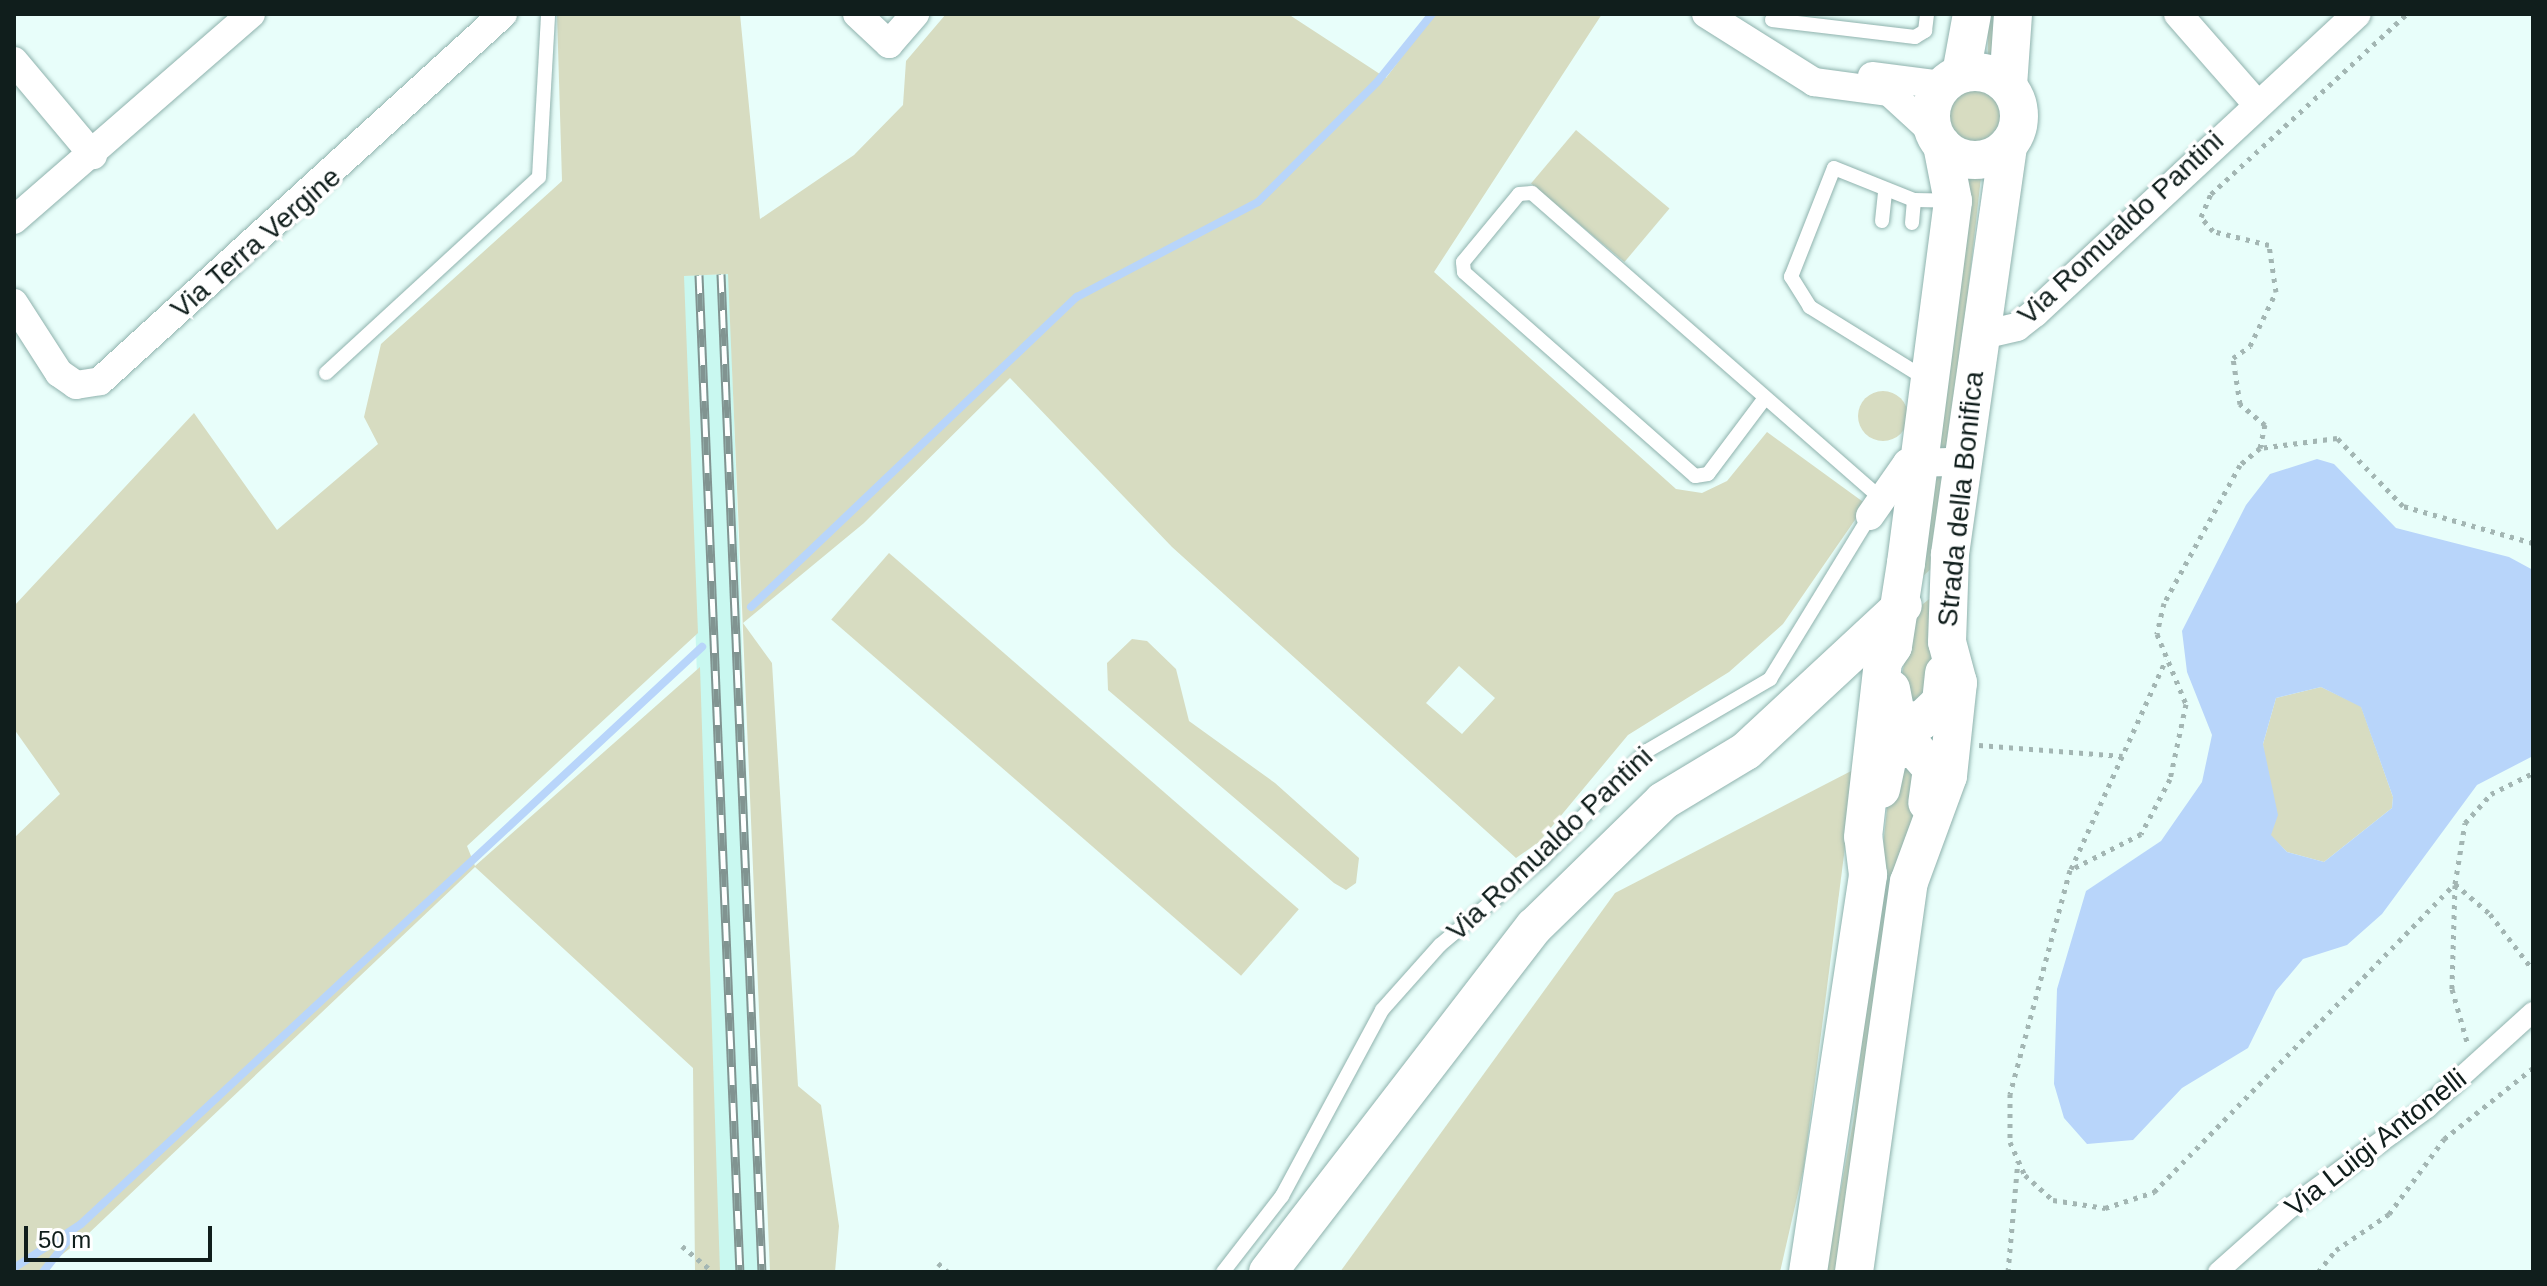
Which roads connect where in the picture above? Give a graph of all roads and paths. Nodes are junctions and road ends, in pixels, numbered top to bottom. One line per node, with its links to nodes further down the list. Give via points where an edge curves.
1 (251, 14): 21 (street)
2 (503, 14): 28 (street, Via Terra Vergine, via 100,381 76,385 59,373)
3 (548, 14): 32 (lane, via 539,177)
4 (857, 14): 5 (street, via 889,44)
5 (915, 14)
6 (1706, 14): 15 (street)
7 (1927, 14): 13 (lane, via 1925,31 1915,37)
8 (1972, 14): 16 (main road)
9 (2013, 14): 17 (main road)
10 (2178, 14): 18 (street)
11 (2357, 14): 18 (street, Via Romualdo Pantini)
12 (2407, 14): 35 (path, via 2211,194 2201,217 2213,231 2269,245 2276,292 2250,346 2233,358 2240,404 2265,425)
13 (1772, 20)
14 (14, 61): 21 (street)
15 (1788, 69): 16 (street); 19 (street, via 1814,82 1889,92)
16 (1952, 79): 17 (main road, via 1982,72); 19 (main road, via 1931,108)
17 (2008, 86): 20 (main road, via 2019,116)
18 (2256, 103): 29 (street, Via Romualdo Pantini, via 2035,313 2017,327)
19 (1938, 140): 20 (main road, via 1980,160); 24 (main road, Strada della Bonifica)
20 (2008, 145): 29 (main road, Strada della Bonifica)
21 (93, 155): 25 (street)
22 (1885, 190): 23 (lane); 26 (lane); 31 (lane, via 1847,167 1834,168 1791,277 1796,294)
23 (1914, 200): 24 (lane); 27 (lane)
24 (1953, 201): 33 (main road, Strada della Bonifica)
25 (14, 220)
26 (1882, 221)
27 (1912, 223)
28 (14, 303)
29 (1978, 336): 36 (main road, Strada della Bonifica)
30 (1898, 347): 31 (lane)
31 (1896, 364): 33 (lane)
32 (326, 373)
33 (1930, 381): 37 (main road, Strada della Bonifica)
34 (1765, 398): 34 (lane, via 1532,193 1519,194 1463,262 1464,272 1695,476 1708,474); 38 (lane)
35 (2260, 448): 39 (path, via 2337,438 2403,506); 44 (path, via 2240,465 2164,603 2157,634)
36 (1962, 453): 37 (street, via 1951,462); 40 (main road, Strada della Bonifica)
37 (1920, 459): 38 (street, Via Romualdo Pantini, via 1907,463); 41 (main road, Strada della Bonifica)
38 (1876, 507): 62 (lane, Via Romualdo Pantini, via 1770,679 1647,751 1542,859 1440,945 1382,1010 1282,1196)
39 (2533, 543)
40 (1950, 554): 41 (main road, Via Romualdo Pantini, via 1940,576); 42 (main road, Strada della Bonifica)
41 (1899, 608): 43 (main road, Strada della Bonifica); 63 (main road, Via Romualdo Pantini, via 1746,751 1663,801 1534,927)
42 (1947, 642): 43 (main road, via 1941,702 1916,722 1893,714); 45 (main road, Strada della Bonifica, via 1958,683)
43 (1893, 646): 48 (main road, Strada della Bonifica, via 1883,661 1863,837)
44 (2167, 659): 46 (path); 50 (path, via 2186,704 2170,779 2141,834)
45 (1951, 751): 46 (path, via 1977,745); 49 (main road, Strada della Bonifica, via 1944,797)
46 (2123, 756): 50 (path)
47 (2533, 773): 51 (path, via 2491,794 2465,823)
48 (1870, 852): 49 (main road, via 1885,758 1905,746 1920,751 1932,769); 64 (main road, Strada della Bonifica)
49 (1915, 860): 65 (main road, Strada della Bonifica)
50 (2070, 870): 57 (path, via 2010,1094 2010,1142)
51 (2455, 884): 52 (path, via 2490,914); 54 (path, via 2452,989); 57 (path, via 2154,1192 2105,1208 2053,1200)
52 (2533, 970)
53 (2533, 1012): 54 (street, Via Luigi Antonelli)
54 (2476, 1066): 56 (path); 67 (street, Via Luigi Antonelli)
55 (2533, 1068): 56 (path)
56 (2492, 1099): 68 (path, via 2430,1153 2381,1222 2336,1250)
57 (2018, 1160): 66 (path)
58 (682, 1246): 60 (path)
59 (938, 1263): 61 (path)
60 (713, 1272)
61 (948, 1272)
62 (1223, 1272)
63 (1268, 1272)
64 (1808, 1272)
65 (1854, 1272)
66 (2008, 1272)
67 (2218, 1272)
68 (2318, 1272)

